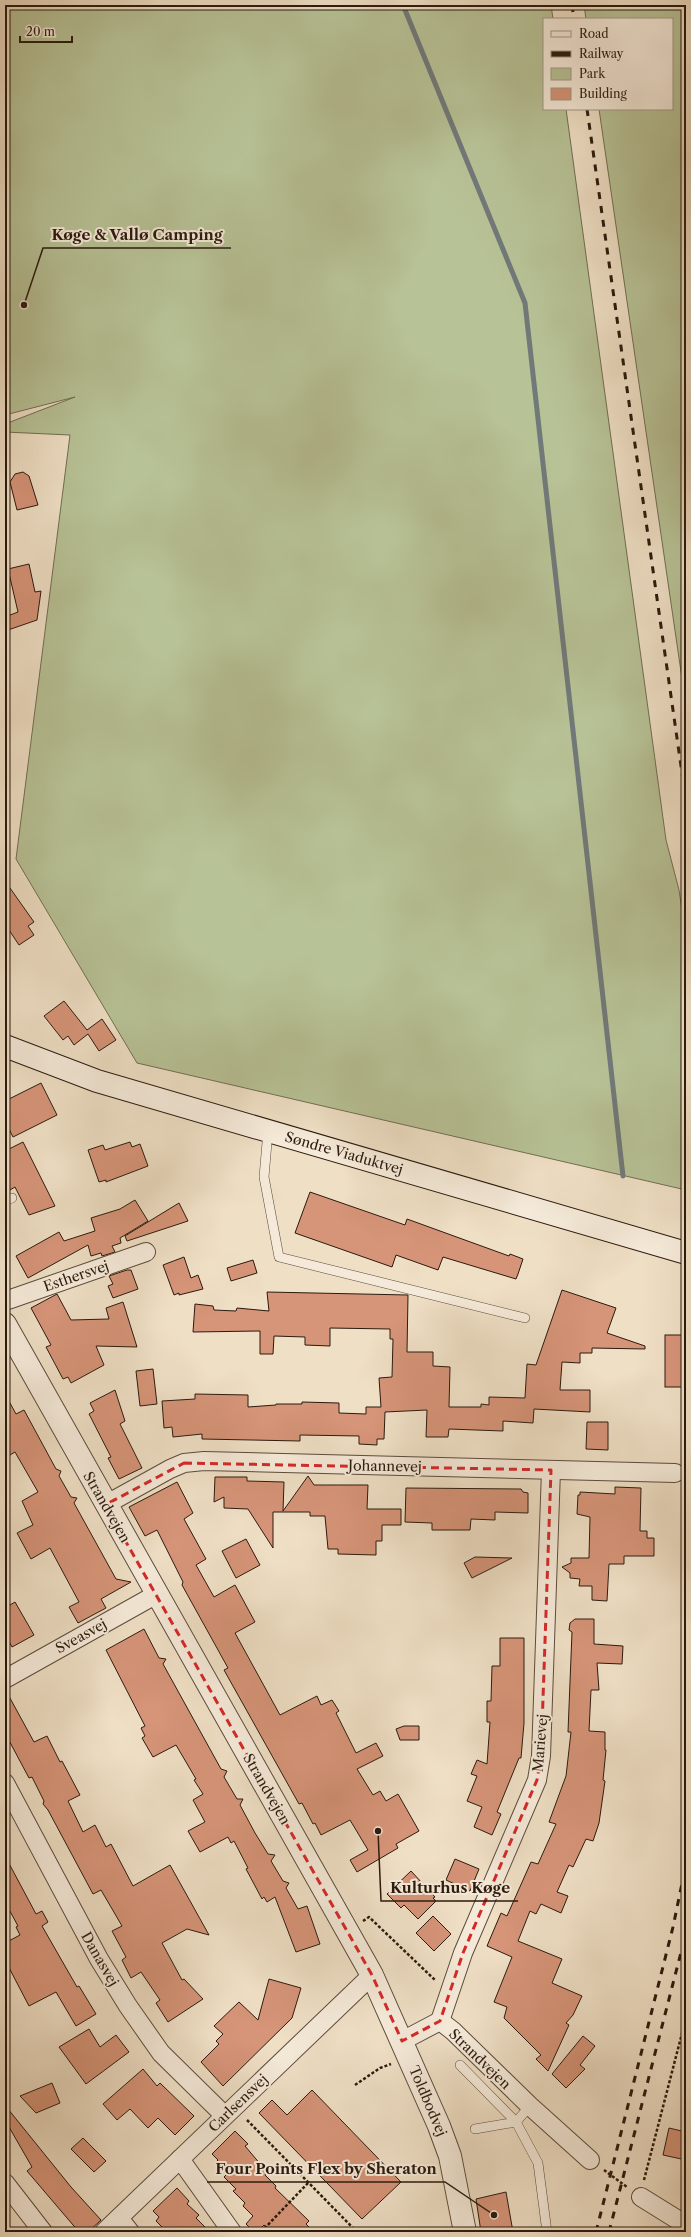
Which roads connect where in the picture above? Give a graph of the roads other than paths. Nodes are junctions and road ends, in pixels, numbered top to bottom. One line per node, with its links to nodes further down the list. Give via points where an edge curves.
1 (5, 1046): 2 (street, Søndre Viaduktvej, via 97,1081)
2 (268, 1131): 4 (street, Søndre Viaduktvej); 6 (lane, via 264,1177 279,1257)
3 (146, 1252): 5 (street, Esthersvej)
4 (686, 1253)
5 (5, 1301)
6 (525, 1318)
7 (5, 1324): 10 (street, Strandvejen)
8 (551, 1470): 9 (street, Johannevej); 10 (street, Johannevej, via 204,1461 184,1463 170,1469); 15 (street, Marievej, via 541,1756 537,1780 448,1992)
9 (675, 1472)
10 (105, 1505): 11 (street, Strandvejen)
11 (157, 1594): 12 (street, Sveasvej); 14 (street, Strandvejen)
12 (5, 1679)
13 (5, 1783): 19 (street, Danasvej, via 99,1959 128,2006 161,2053)
14 (372, 1975): 16 (street, Strandvejen); 19 (street, Carlsensvej)
15 (440, 2021): 16 (street, Strandvejen); 18 (street, Strandvejen, via 453,2030)
16 (406, 2049): 32 (street, Toldbodvej, via 450,2156)
17 (460, 2065): 20 (lane)
18 (530, 2106): 20 (lane); 23 (street, Strandvejen)
19 (229, 2111): 22 (street, Carlsensvej)
20 (516, 2122): 21 (lane); 33 (lane, via 538,2162)
21 (475, 2129)
22 (180, 2159): 26 (street, Carlsensvej); 31 (street)
23 (590, 2160)
24 (5, 2183): 28 (street)
25 (641, 2197): 27 (street)
26 (119, 2218): 29 (street, Carlsensvej); 30 (street)
27 (686, 2225)
28 (43, 2232)
29 (104, 2232)
30 (130, 2232)
31 (232, 2232)
32 (465, 2232)
33 (547, 2232)

